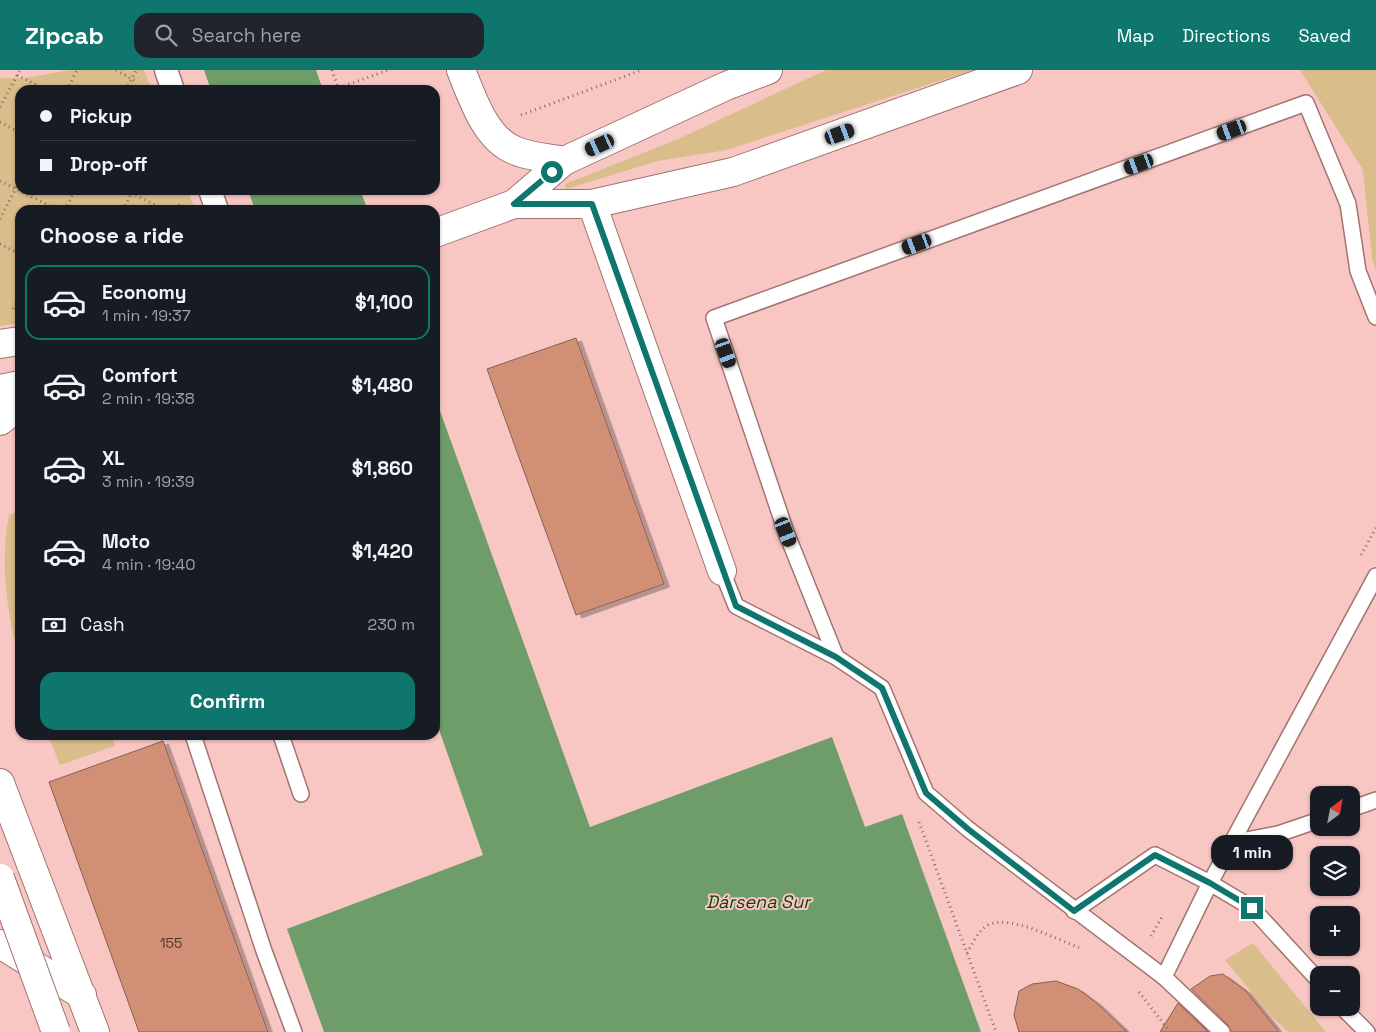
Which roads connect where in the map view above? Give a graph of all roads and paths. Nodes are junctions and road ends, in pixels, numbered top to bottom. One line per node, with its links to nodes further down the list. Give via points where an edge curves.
1 (20, 70): 12 (path)
2 (77, 70): 16 (path)
3 (116, 70): 13 (path)
4 (136, 70): 13 (path)
5 (166, 70): 18 (street)
6 (332, 70): 19 (path)
7 (389, 70): 20 (path)
8 (461, 70): 23 (main road, via 478,112)
9 (642, 70): 23 (path)
10 (768, 70): 25 (main road, via 726,86)
11 (1018, 70): 32 (main road, via 733,172)
12 (17, 75): 15 (path); 21 (path)
13 (132, 78): 14 (path); 17 (path)
14 (139, 82)
15 (36, 85)
16 (70, 85)
17 (128, 85)
18 (171, 85)
19 (337, 85)
20 (346, 85)
21 (0, 107)
22 (0, 122): 24 (path)
23 (488, 127): 25 (main road, via 514,150)
24 (15, 130)
25 (564, 162): 31 (main road)
26 (0, 181): 27 (path)
27 (15, 188)
28 (15, 190): 35 (path)
29 (29, 195): 33 (path)
30 (139, 195): 34 (path)
31 (514, 204): 32 (main road); 36 (main road)
32 (592, 204): 46 (main road)
33 (48, 205)
34 (156, 205)
35 (0, 219)
36 (440, 231)
37 (0, 244): 38 (path)
38 (15, 252)
39 (1376, 317): 48 (lane, via 1358,271 1348,204 1306,103 714,318 786,532)
40 (15, 342): 41 (main road)
41 (0, 344)
42 (15, 386): 43 (main road)
43 (0, 389)
44 (15, 409): 45 (main road)
45 (0, 421)
46 (722, 571): 48 (lane, via 736,606)
47 (1376, 576): 57 (lane)
48 (836, 657): 60 (lane, via 882,688 926,793)
49 (195, 740): 71 (lane)
50 (283, 740): 52 (lane)
51 (0, 783): 67 (main road)
52 (302, 794)
53 (1376, 800): 54 (lane)
54 (1360, 806)
55 (916, 814): 63 (path)
56 (1310, 823): 57 (lane, via 1278,834)
57 (1230, 843): 59 (lane)
58 (0, 878): 69 (main road, bridge)
59 (1210, 883): 60 (lane, via 1155,855); 64 (lane, via 1252,908); 65 (lane)
60 (1074, 911): 65 (lane)
61 (0, 944): 67 (main road)
62 (1084, 950): 63 (path, via 1003,921 988,926)
63 (967, 953): 72 (path)
64 (1310, 971)
65 (1164, 977): 74 (lane)
66 (1133, 985): 73 (path)
67 (82, 995): 70 (main road)
68 (1351, 1016): 75 (lane)
69 (56, 1032)
70 (95, 1032)
71 (294, 1032)
72 (996, 1032)
73 (1170, 1032)
74 (1222, 1032)
75 (1367, 1032)

